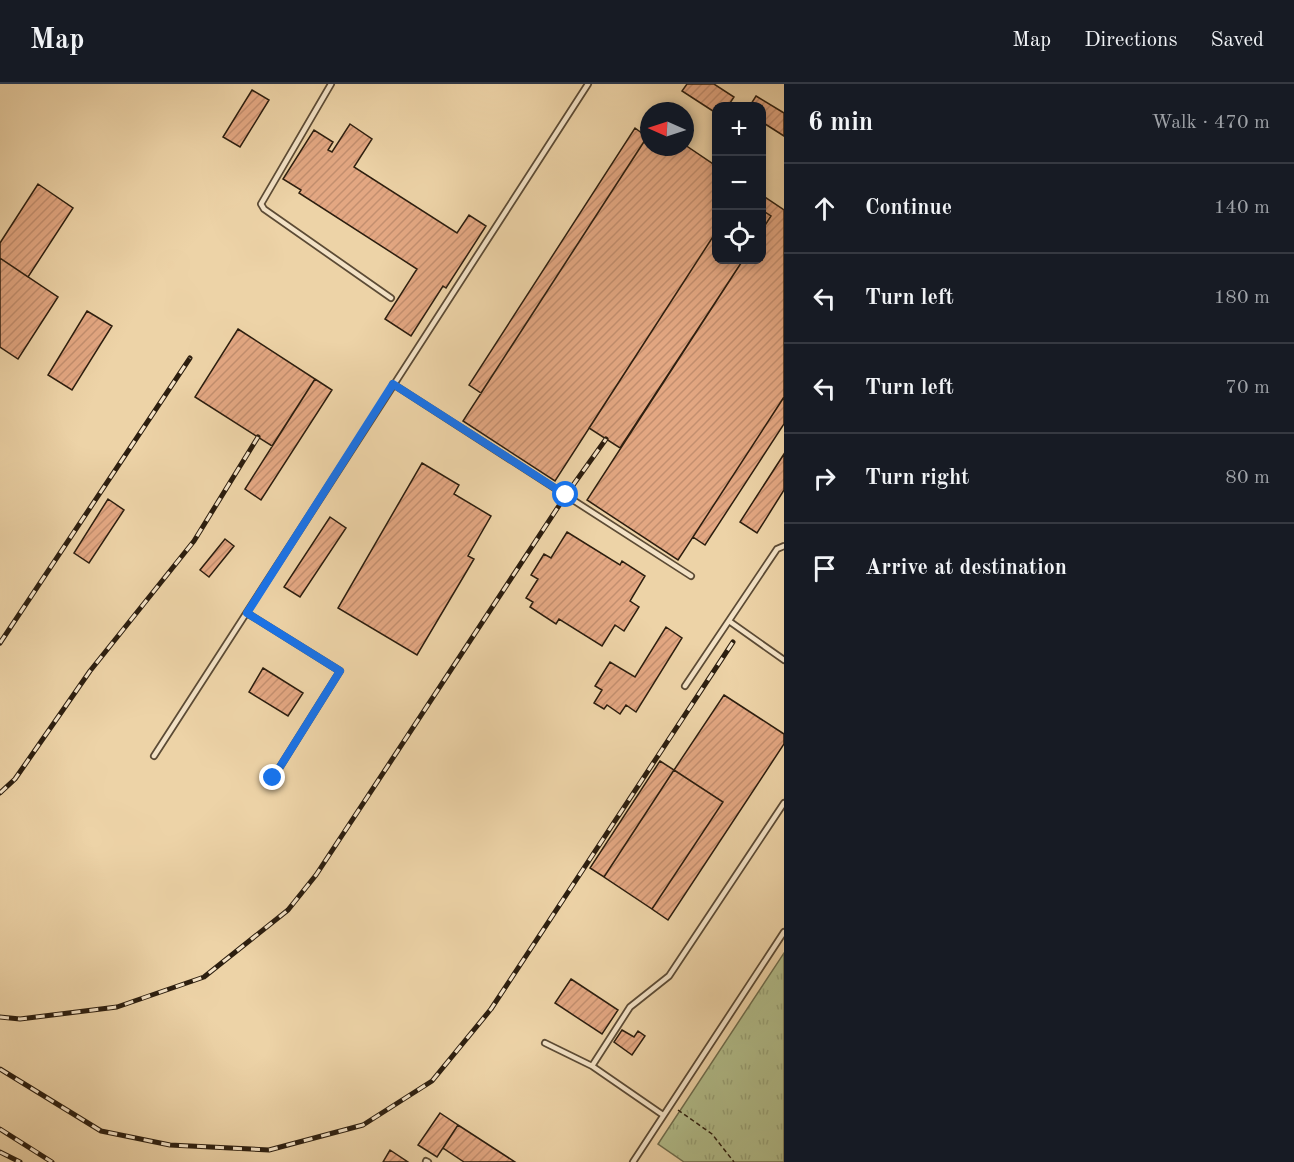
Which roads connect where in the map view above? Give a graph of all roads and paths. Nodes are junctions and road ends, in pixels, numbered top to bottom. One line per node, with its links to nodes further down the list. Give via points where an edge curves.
1 (331, 84): 3 (lane, via 261,204)
2 (588, 84): 4 (lane)
3 (390, 297)
4 (393, 384): 6 (lane); 7 (lane)
5 (784, 546): 8 (lane, via 777,549)
6 (691, 576)
7 (247, 613): 11 (lane); 12 (lane, via 340,671)
8 (729, 621): 9 (lane); 10 (lane)
9 (784, 660)
10 (685, 686)
11 (154, 756)
12 (273, 778)
13 (784, 803): 16 (lane, via 669,976 630,1007)
14 (784, 932): 17 (lane)
15 (545, 1043): 16 (lane)
16 (592, 1066): 18 (lane)
17 (671, 1105): 18 (lane); 20 (path, via 712,1134)
18 (663, 1115): 19 (lane)
19 (633, 1162)
20 (734, 1162)

